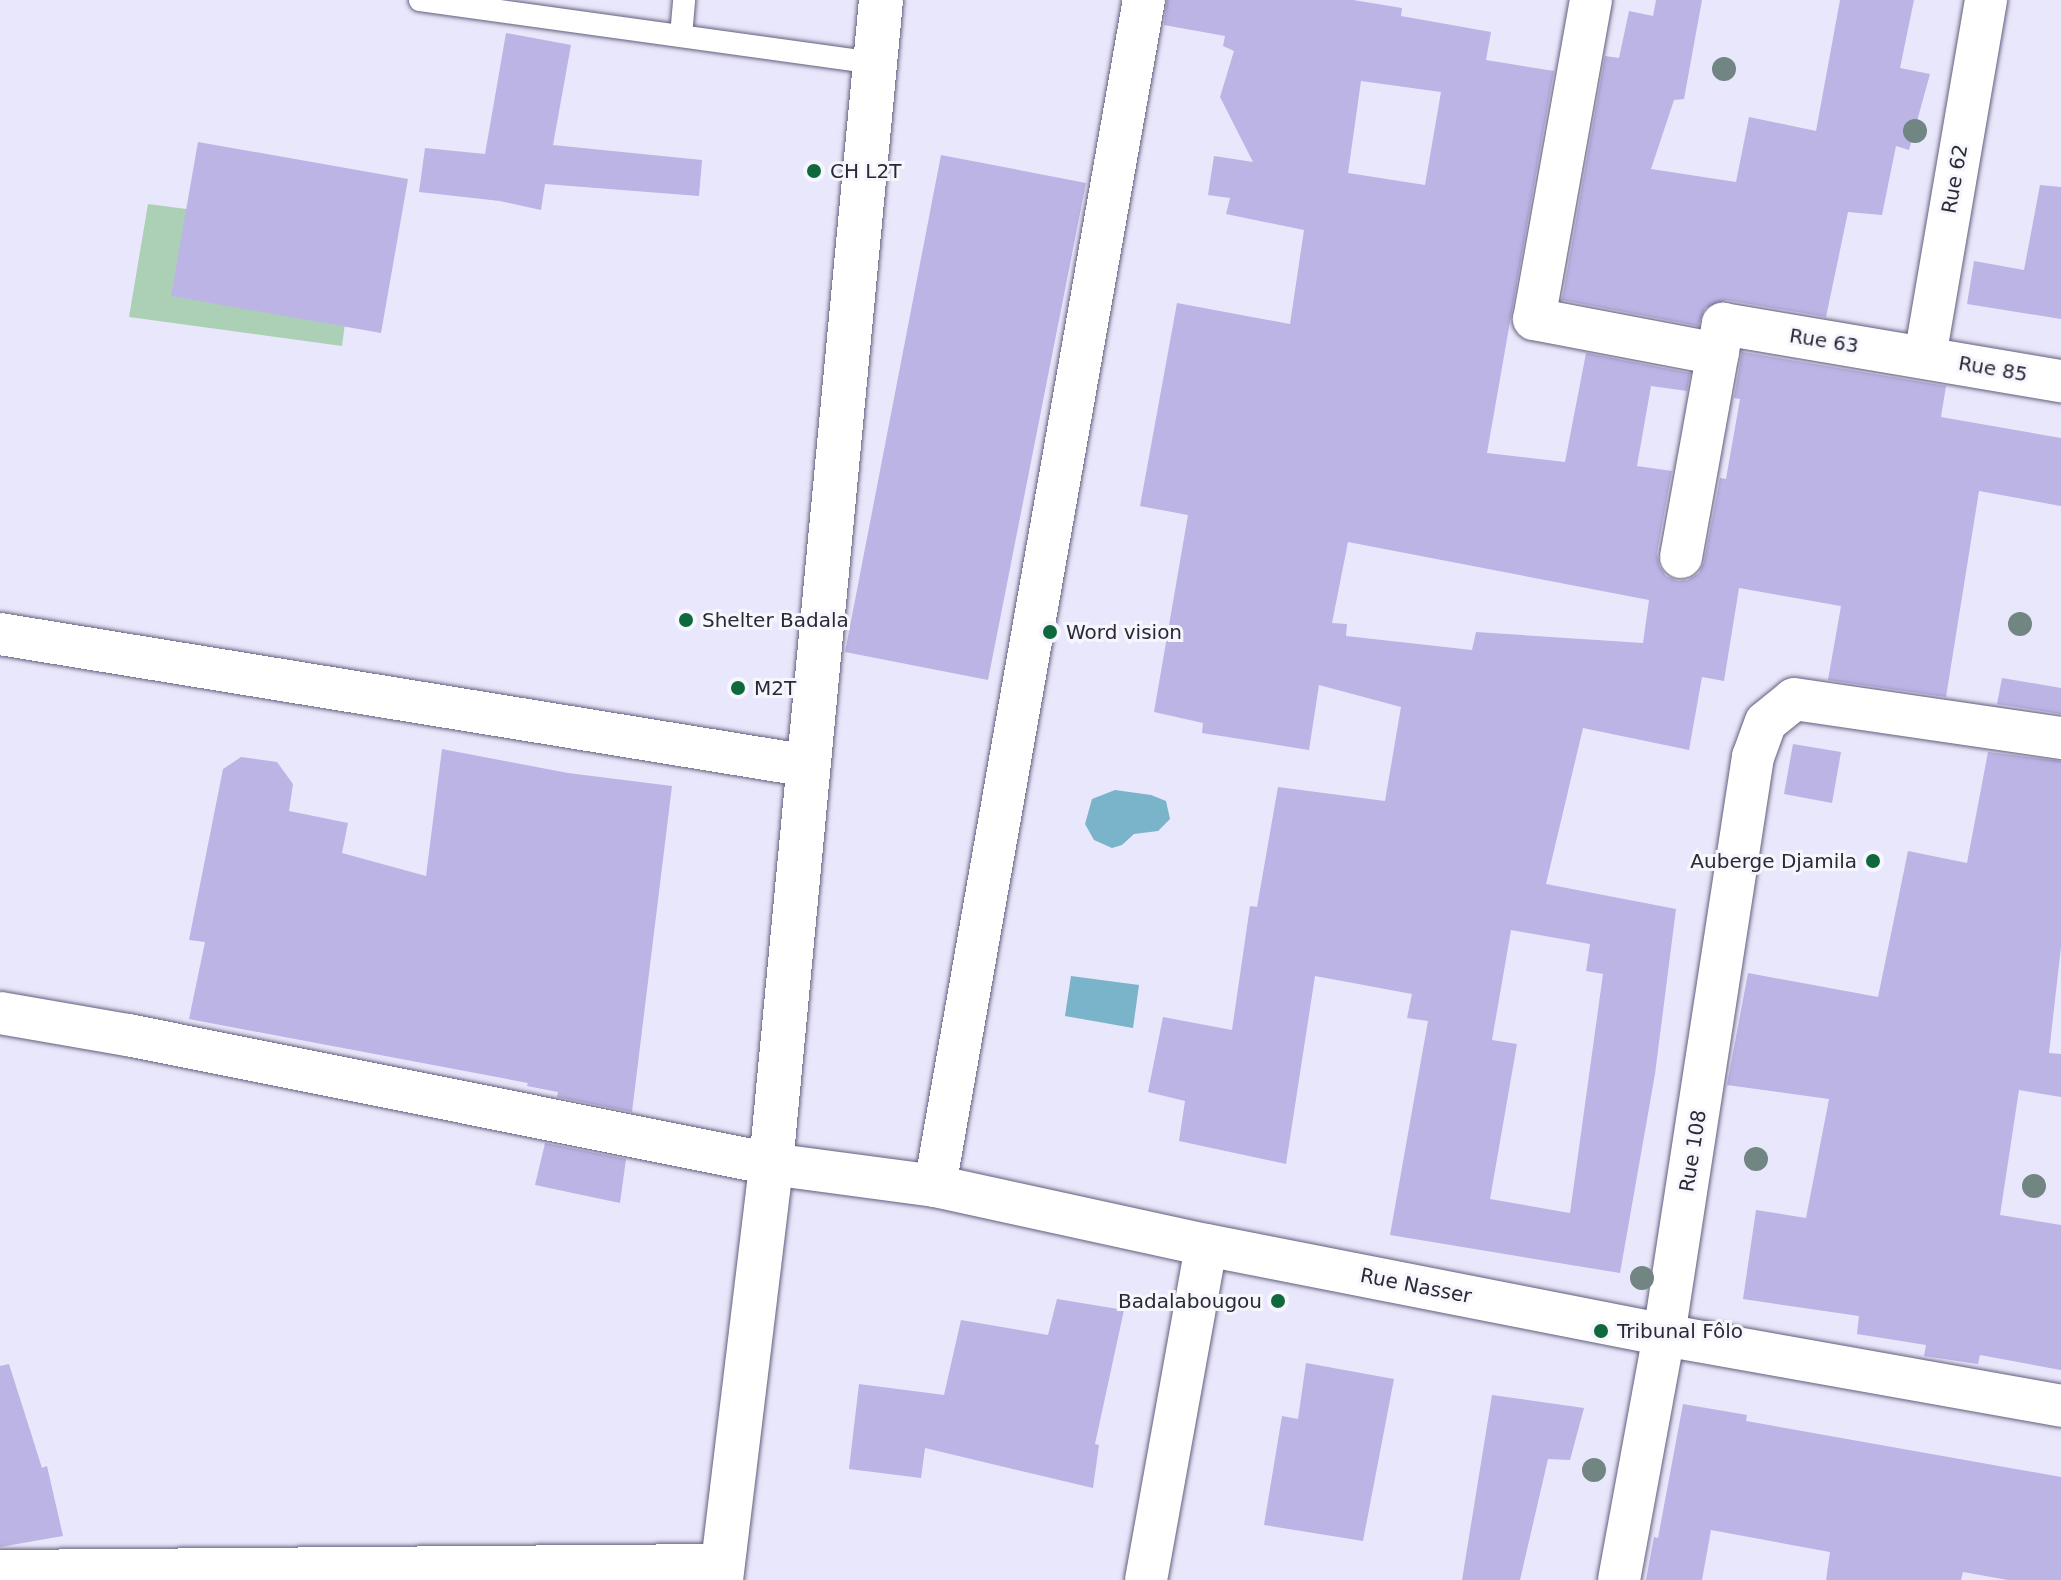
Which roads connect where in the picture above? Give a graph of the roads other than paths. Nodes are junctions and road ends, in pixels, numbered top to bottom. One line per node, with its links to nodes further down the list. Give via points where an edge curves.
1 (420, 0): 7 (lane)
2 (684, 0): 7 (lane)
3 (881, 0): 8 (street)
4 (1144, 0): 18 (street)
5 (1591, 0): 9 (street, Rue 63, via 1534,319)
6 (1986, 0): 10 (street, Rue 62)
7 (681, 36): 8 (lane)
8 (874, 63): 15 (street)
9 (1721, 339): 10 (street, Rue 63); 12 (street)
10 (1925, 357): 11 (street, Rue 85)
11 (2061, 381)
12 (1681, 557)
13 (0, 634): 15 (street)
14 (2061, 738): 20 (street, Rue 108, via 1794,699 1766,722 1753,757)
15 (809, 766): 17 (street)
16 (0, 1013): 17 (street, Rue Nasser)
17 (771, 1164): 18 (street, Rue Nasser); 23 (street)
18 (935, 1186): 19 (street, Rue Nasser)
19 (1206, 1245): 20 (street, Rue Nasser); 24 (street)
20 (1664, 1335): 21 (street, Rue Nasser); 25 (street, Rue 108)
21 (2061, 1406)
22 (0, 1571): 23 (street)
23 (722, 1572)
24 (1146, 1580)
25 (1619, 1580)

